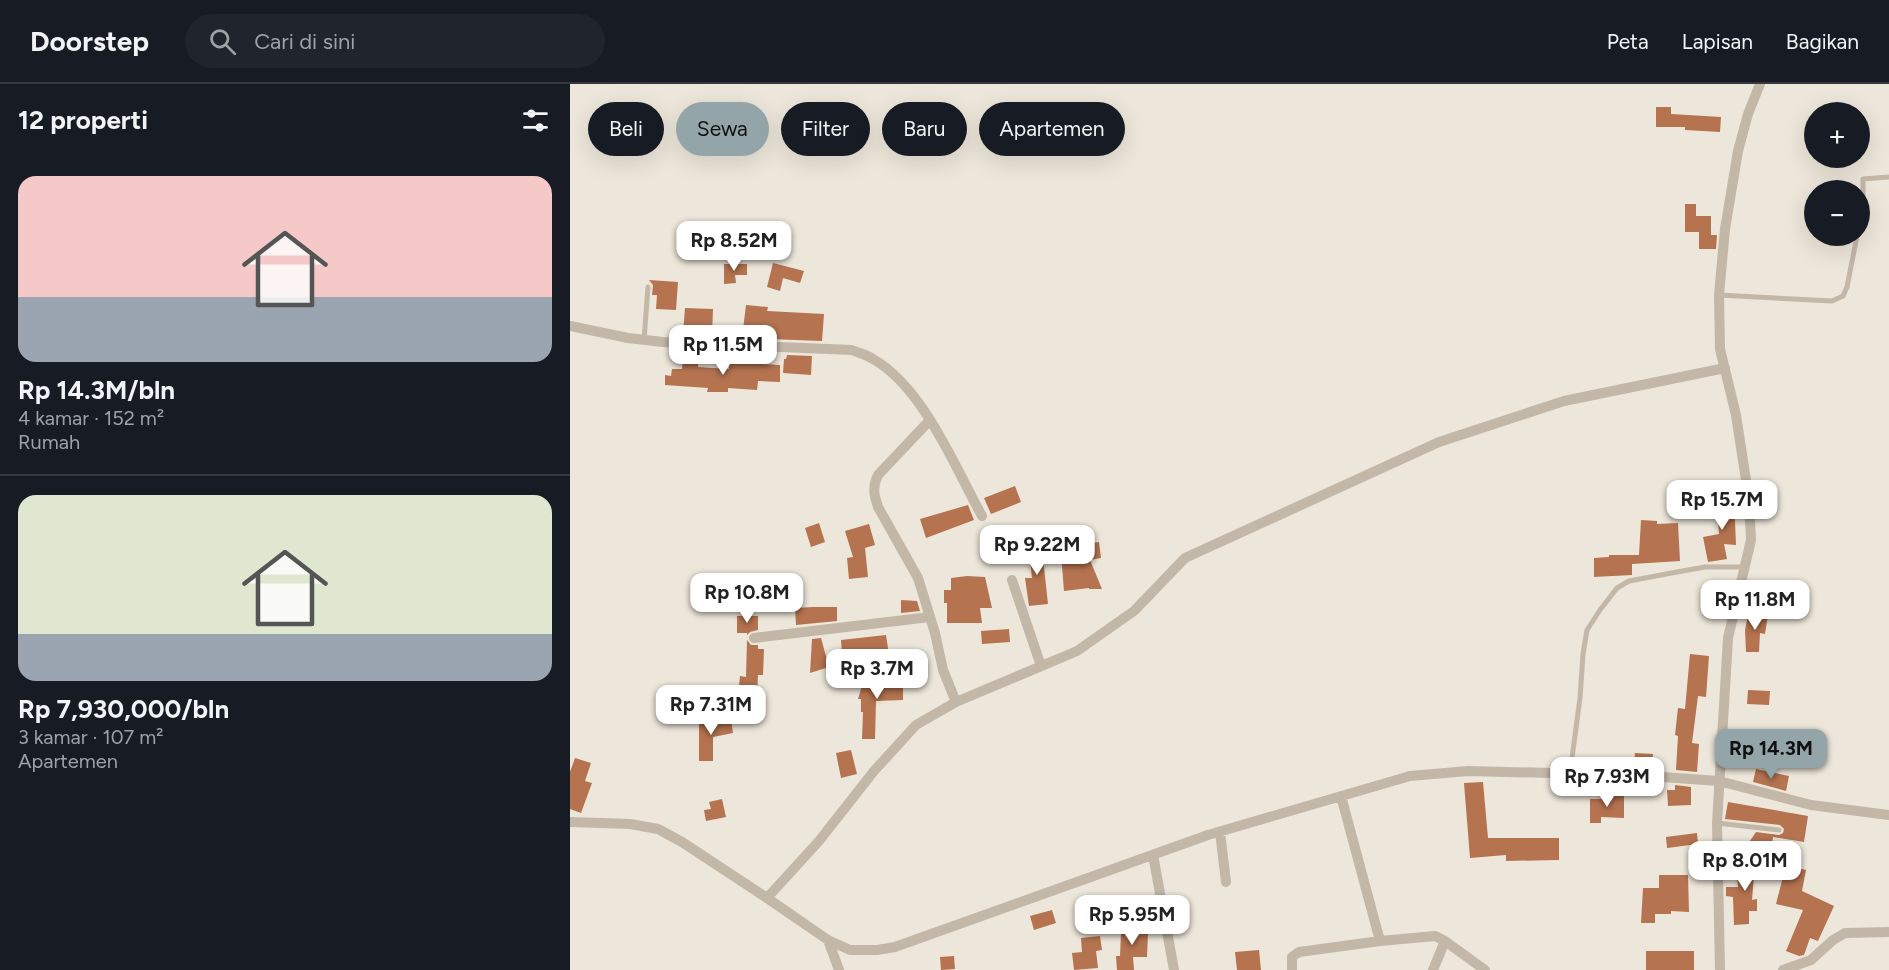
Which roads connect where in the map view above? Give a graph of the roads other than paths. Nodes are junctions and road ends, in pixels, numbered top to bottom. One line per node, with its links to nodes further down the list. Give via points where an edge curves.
1 (1760, 84): 6 (street, via 1738,151)
2 (1889, 177): 3 (lane)
3 (1863, 180)
4 (1855, 246): 6 (lane, via 1847,287 1843,296 1832,301)
5 (648, 287): 8 (lane)
6 (1719, 295): 9 (street, via 1720,349)
7 (570, 326): 8 (street)
8 (644, 340): 10 (street, via 852,351 873,358 890,371 916,398)
9 (1725, 368): 12 (street, via 1749,500 1750,540); 16 (street, via 1564,401 1439,442 1185,558 1134,611 1077,651)
10 (930, 420): 11 (street); 14 (street, via 874,484 878,507 918,578)
11 (982, 516)
12 (1745, 567): 18 (lane, via 1704,567 1629,581 1617,588 1587,630); 19 (street, via 1728,638)
13 (1012, 580): 16 (street)
14 (930, 617): 15 (street); 17 (street, via 943,670)
15 (754, 638)
16 (1041, 666): 17 (street)
17 (956, 702): 30 (street, via 916,725)
18 (1570, 773): 19 (street); 20 (street, via 1439,772 1410,776)
19 (1719, 781): 21 (street, via 1811,805); 23 (street)
20 (1341, 796): 25 (street); 33 (street)
21 (1889, 815)
22 (570, 822): 30 (street, via 630,824 658,830)
23 (1717, 823): 24 (lane); 26 (street)
24 (1779, 830)
25 (1220, 832): 27 (street); 29 (street)
26 (1717, 854): 28 (street); 40 (street)
27 (1153, 855): 32 (street, via 896,947 850,950); 36 (street)
28 (1781, 860)
29 (1226, 882)
30 (767, 898): 32 (street)
31 (1889, 932): 41 (street, via 1845,933 1811,960)
32 (828, 940): 35 (street)
33 (1380, 941): 34 (street, via 1435,936); 37 (street, via 1299,952 1292,957)
34 (1445, 941): 38 (street); 39 (street)
35 (838, 970)
36 (1174, 970)
37 (1292, 970)
38 (1433, 970)
39 (1485, 970)
40 (1720, 970)
41 (1783, 970)

